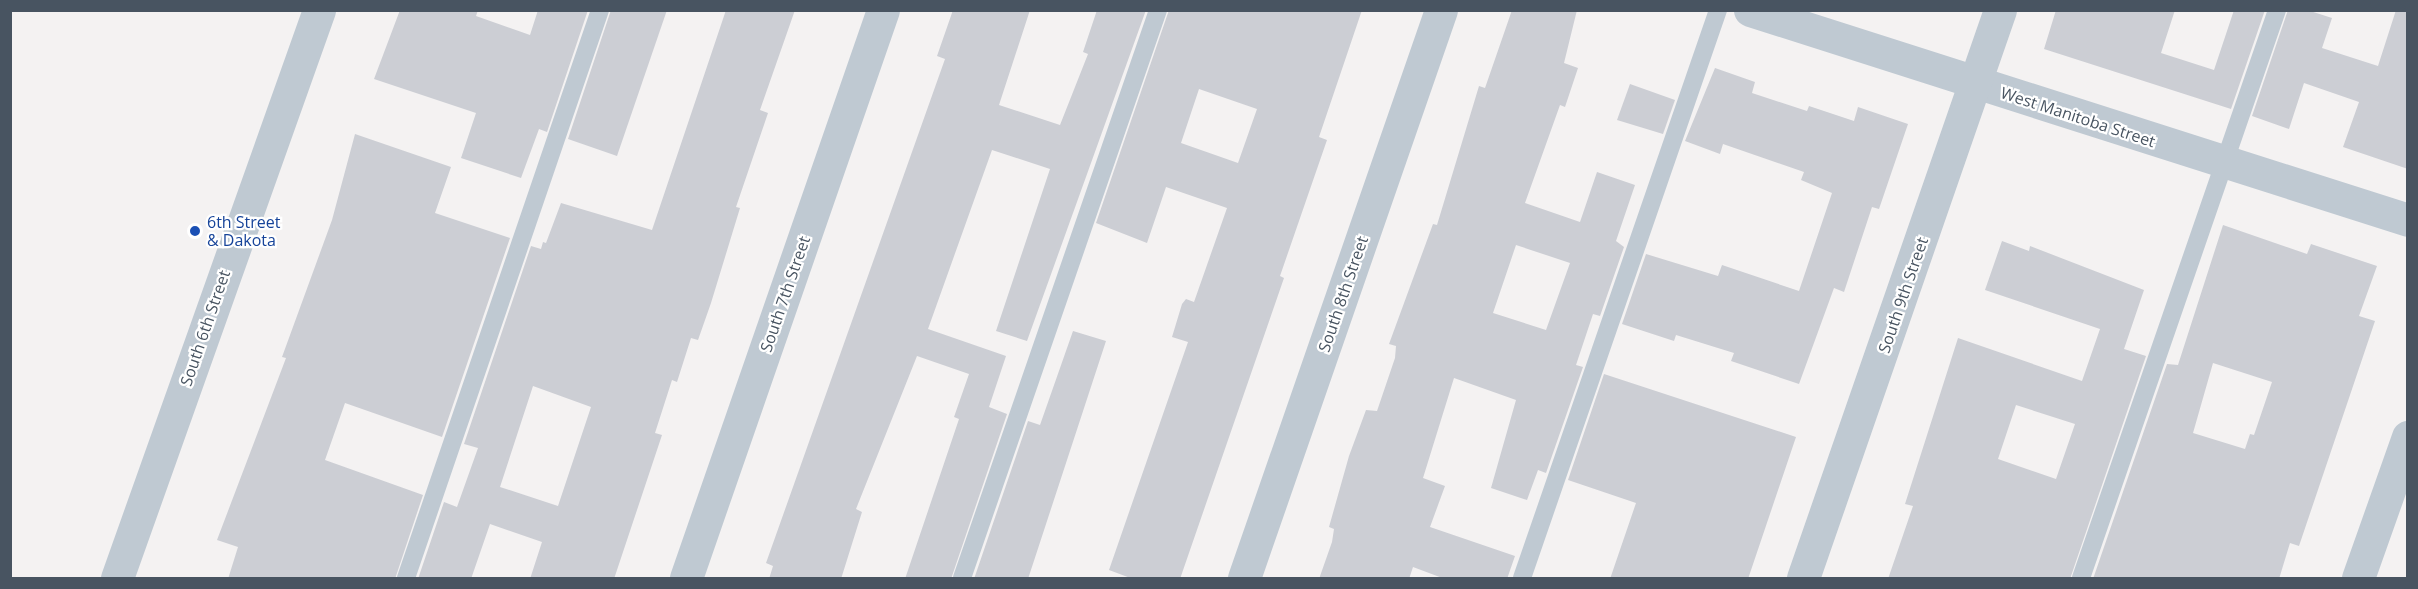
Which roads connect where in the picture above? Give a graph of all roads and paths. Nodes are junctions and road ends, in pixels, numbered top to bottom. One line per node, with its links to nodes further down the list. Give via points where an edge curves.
1 (319, 10): 14 (street, South 6th Street)
2 (600, 10): 15 (lane)
3 (883, 10): 16 (street, South 7th Street)
4 (1158, 10): 17 (lane)
5 (1441, 10): 18 (street, South 8th Street)
6 (1718, 10): 19 (lane)
7 (1750, 10): 10 (street, West Manitoba Street)
8 (2000, 10): 10 (street, South 9th Street)
9 (2277, 10): 11 (lane)
10 (1975, 85): 11 (street, West Manitoba Street); 20 (street, South 9th Street)
11 (2224, 163): 12 (street, West Manitoba Street); 21 (lane)
12 (2408, 220)
13 (2408, 437): 22 (street)
14 (117, 579)
15 (406, 579)
16 (686, 579)
17 (962, 579)
18 (1244, 579)
19 (1522, 579)
20 (1803, 579)
21 (2081, 579)
22 (2358, 579)

